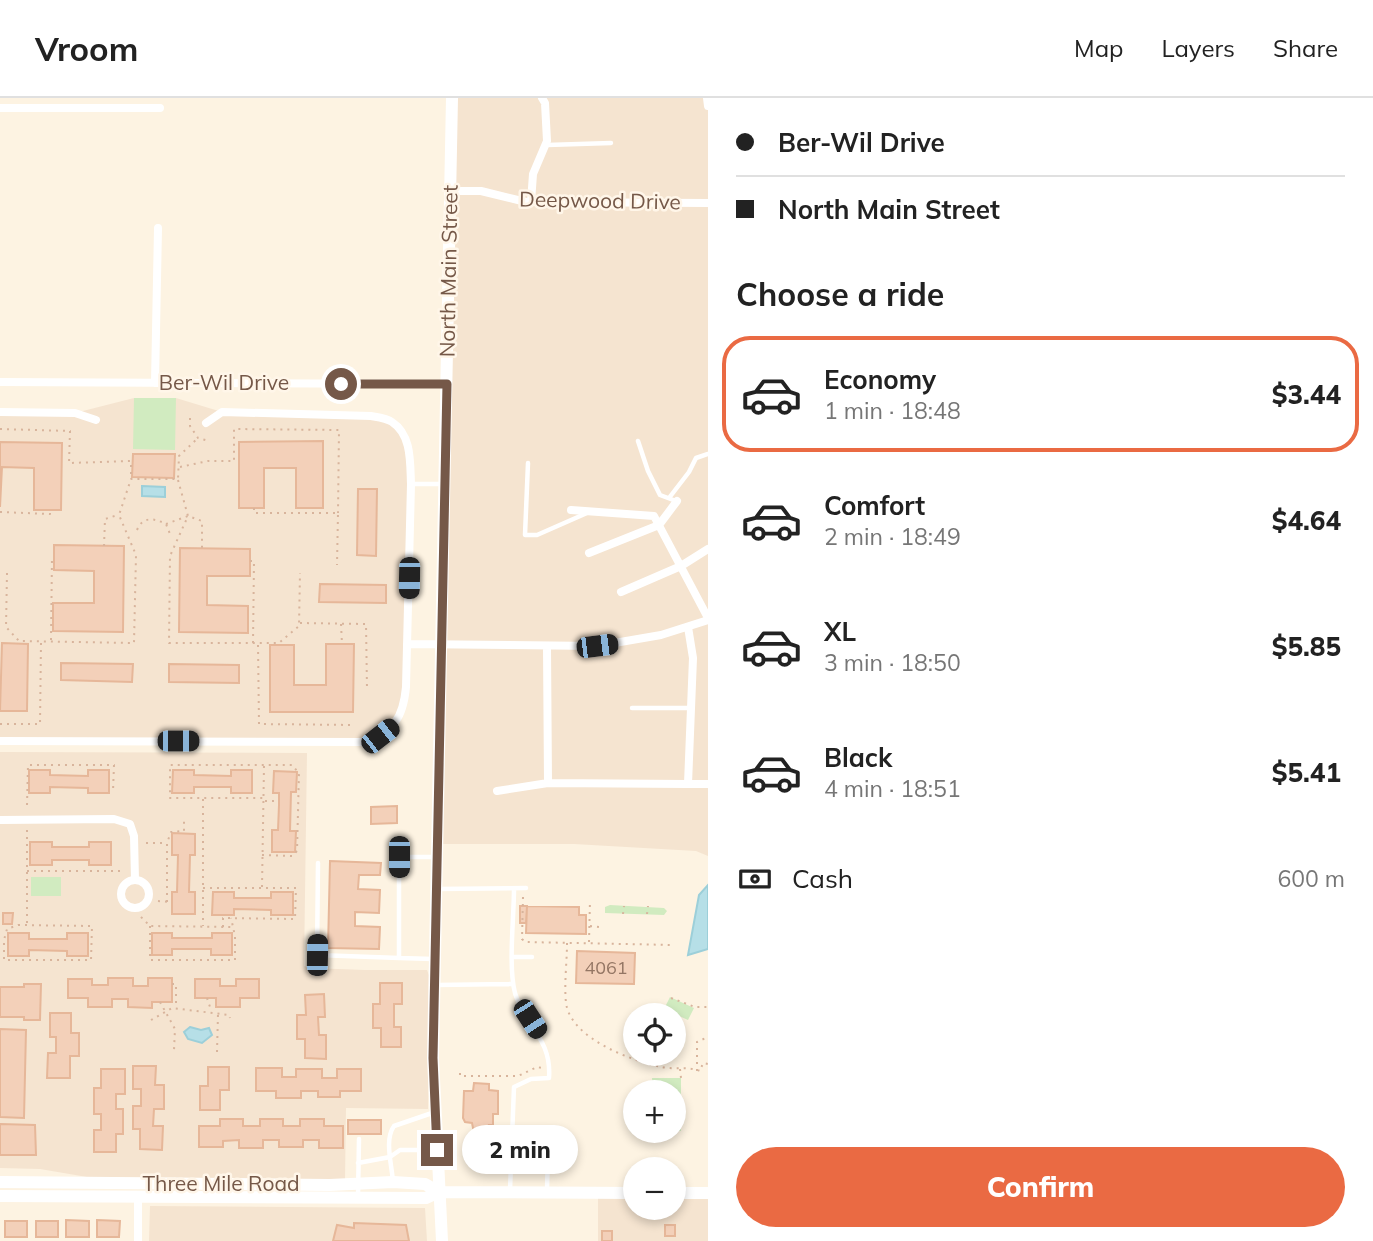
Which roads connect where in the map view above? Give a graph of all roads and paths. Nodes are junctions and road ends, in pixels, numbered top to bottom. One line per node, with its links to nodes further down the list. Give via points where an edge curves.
1 (452, 98): 9 (main road, North Main Street)
2 (542, 98): 8 (street)
3 (707, 98): 4 (street)
4 (708, 106)
5 (0, 108): 6 (street)
6 (160, 108)
7 (611, 143): 8 (lane)
8 (546, 145): 10 (street, via 533,174)
9 (451, 191): 10 (street, Deepwood Drive, via 481,191); 15 (main road, North Main Street)
10 (531, 202): 11 (street, Deepwood Drive)
11 (708, 203)
12 (158, 228): 14 (street)
13 (0, 382): 14 (street, Ber-Wil Drive)
14 (155, 383): 15 (street, Ber-Wil Drive)
15 (447, 384): 30 (main road, North Main Street)
16 (0, 412): 18 (street, via 75,414)
17 (190, 418): 21 (path)
18 (96, 420)
19 (206, 423): 29 (street, via 222,412 371,416 391,421 405,436)
20 (0, 429): 27 (path, via 70,431 69,463 131,461)
21 (198, 438): 22 (path); 26 (path, via 179,456)
22 (209, 441)
23 (638, 441): 31 (lane, via 660,495)
24 (708, 454): 31 (lane, via 696,458)
25 (528, 463): 35 (lane, via 525,535 537,535)
26 (179, 468): 28 (path); 37 (path, via 234,461 234,429 339,430)
27 (131, 479): 28 (path); 38 (path)
28 (178, 479): 39 (path)
29 (411, 484): 30 (lane); 66 (street)
30 (445, 484): 67 (main road, North Main Street)
31 (673, 499): 41 (street)
32 (254, 508): 37 (path, via 254,513)
33 (50, 510): 36 (path, via 50,514)
34 (571, 510): 35 (street)
35 (591, 512): 41 (street, via 654,516)
36 (0, 513)
37 (338, 513): 50 (path)
38 (119, 515): 44 (path, via 105,519); 62 (path, via 136,555 134,643)
39 (188, 516): 40 (path); 45 (path, via 202,521); 63 (path, via 170,556 169,643)
40 (166, 524): 42 (path, via 146,520); 43 (path)
41 (659, 525): 47 (street); 51 (street)
42 (137, 530)
43 (170, 534)
44 (104, 546)
45 (202, 548)
46 (708, 549): 51 (street)
47 (589, 553)
48 (52, 557): 62 (path)
49 (250, 561): 63 (path, via 254,561)
50 (337, 565)
51 (681, 566): 54 (street); 55 (street)
52 (7, 573): 59 (path)
53 (300, 573): 56 (path)
54 (621, 592)
55 (708, 619): 60 (street)
56 (299, 623): 57 (path); 64 (path, via 279,643)
57 (341, 623): 65 (path); 69 (path, via 366,624)
58 (0, 624): 59 (path)
59 (6, 624): 61 (path, via 19,641)
60 (688, 627): 68 (street, via 626,643); 71 (street, via 693,658)
61 (41, 641): 62 (path); 72 (path, via 40,724)
62 (51, 641)
63 (253, 644): 64 (path)
64 (258, 644): 73 (path, via 259,724)
65 (342, 644)
66 (407, 644): 67 (street); 74 (street, via 404,709 396,723 364,742)
67 (442, 646): 68 (street); 91 (main road, North Main Street)
68 (547, 647): 76 (street)
69 (367, 689)
70 (632, 708): 71 (lane)
71 (691, 708): 77 (street)
72 (0, 724)
73 (354, 724)
74 (0, 741)
75 (264, 766): 81 (path, via 170,765 170,798); 82 (path); 90 (path, via 292,765 299,773 299,786 297,851 292,856)
76 (548, 783): 77 (street); 80 (street)
77 (688, 784): 78 (street)
78 (708, 784)
79 (113, 791): 84 (path, via 114,765 28,765)
80 (497, 791)
81 (203, 799): 82 (path); 96 (path)
82 (263, 800): 83 (path); 90 (path)
83 (278, 801)
84 (27, 805)
85 (184, 817): 89 (path, via 184,831 171,832)
86 (0, 820): 95 (street, via 114,820 130,824)
87 (27, 829): 93 (path)
88 (146, 843): 89 (path)
89 (167, 844): 104 (path)
90 (262, 855): 97 (path)
91 (438, 857): 98 (main road, North Main Street); 124 (lane, via 399,857)
92 (318, 863): 124 (lane, via 317,955)
93 (27, 871): 94 (path); 112 (path)
94 (120, 872)
95 (135, 880)
96 (203, 888): 97 (path); 114 (path)
97 (262, 888): 111 (path, via 296,888 295,919)
98 (437, 888): 100 (lane); 125 (main road, North Main Street)
99 (526, 888): 100 (lane)
100 (514, 889): 122 (lane)
101 (523, 897): 119 (path, via 524,942)
102 (590, 900): 117 (path)
103 (158, 901): 104 (path)
104 (167, 902): 105 (path)
105 (172, 902)
106 (624, 906): 108 (path)
107 (648, 906): 109 (path)
108 (623, 914)
109 (647, 914)
110 (141, 917): 113 (path)
111 (231, 918): 115 (path, via 223,918); 116 (path)
112 (27, 925): 112 (path, via 7,929 4,960 91,960 92,926)
113 (150, 926): 114 (path); 116 (path, via 150,960 235,960)
114 (203, 926): 115 (path)
115 (223, 926): 116 (path)
116 (231, 926)
117 (590, 926): 118 (path); 120 (path)
118 (600, 927)
119 (567, 943): 120 (path); 144 (path, via 566,1005 578,1027 625,1056)
120 (589, 943): 121 (path)
121 (673, 944)
122 (513, 957): 123 (lane); 127 (lane)
123 (531, 957)
124 (398, 958): 125 (lane)
125 (435, 959): 128 (main road, North Main Street)
126 (172, 984): 132 (path, via 176,984)
127 (513, 984): 128 (lane); 143 (lane, via 519,1004 546,1046)
128 (435, 985): 148 (main road, North Main Street)
129 (207, 998): 135 (path)
130 (671, 998): 133 (path)
131 (160, 1002): 134 (path)
132 (176, 1008): 134 (path); 135 (path)
133 (708, 1008)
134 (165, 1012): 138 (path); 140 (path, via 175,1029)
135 (212, 1012): 136 (path)
136 (219, 1013): 137 (path); 141 (path)
137 (230, 1018)
138 (151, 1020)
139 (708, 1037): 145 (path, via 697,1042)
140 (174, 1050)
141 (216, 1052)
142 (708, 1064): 145 (path)
143 (550, 1068): 146 (path, via 537,1067 518,1076); 159 (lane, via 549,1078 531,1079 514,1087)
144 (680, 1068): 145 (path); 147 (path)
145 (697, 1070)
146 (460, 1073)
147 (681, 1078)
148 (436, 1112): 150 (main road, North Main Street); 152 (lane, via 394,1126)
149 (359, 1139): 153 (lane)
150 (437, 1150): 152 (lane, via 400,1150); 158 (main road, North Main Street)
151 (548, 1155): 160 (lane)
152 (390, 1157): 153 (lane); 155 (lane)
153 (358, 1163): 157 (lane)
154 (0, 1182): 156 (main road, Three Mile Road)
155 (393, 1182): 157 (main road, Three Mile Road); 158 (main road, Three Mile Road, via 425,1184)
156 (138, 1190): 157 (main road, Three Mile Road); 164 (main road, Three Mile Road); 165 (street)
157 (358, 1191): 158 (main road, Three Mile Road, via 426,1198)
158 (439, 1192): 159 (main road, Three Mile Road); 166 (main road, North Main Street)
159 (510, 1192): 160 (main road, Three Mile Road)
160 (547, 1192): 161 (main road, Three Mile Road)
161 (623, 1193)
162 (686, 1193): 163 (main road)
163 (708, 1193)
164 (0, 1196)
165 (138, 1241)
166 (442, 1241)

